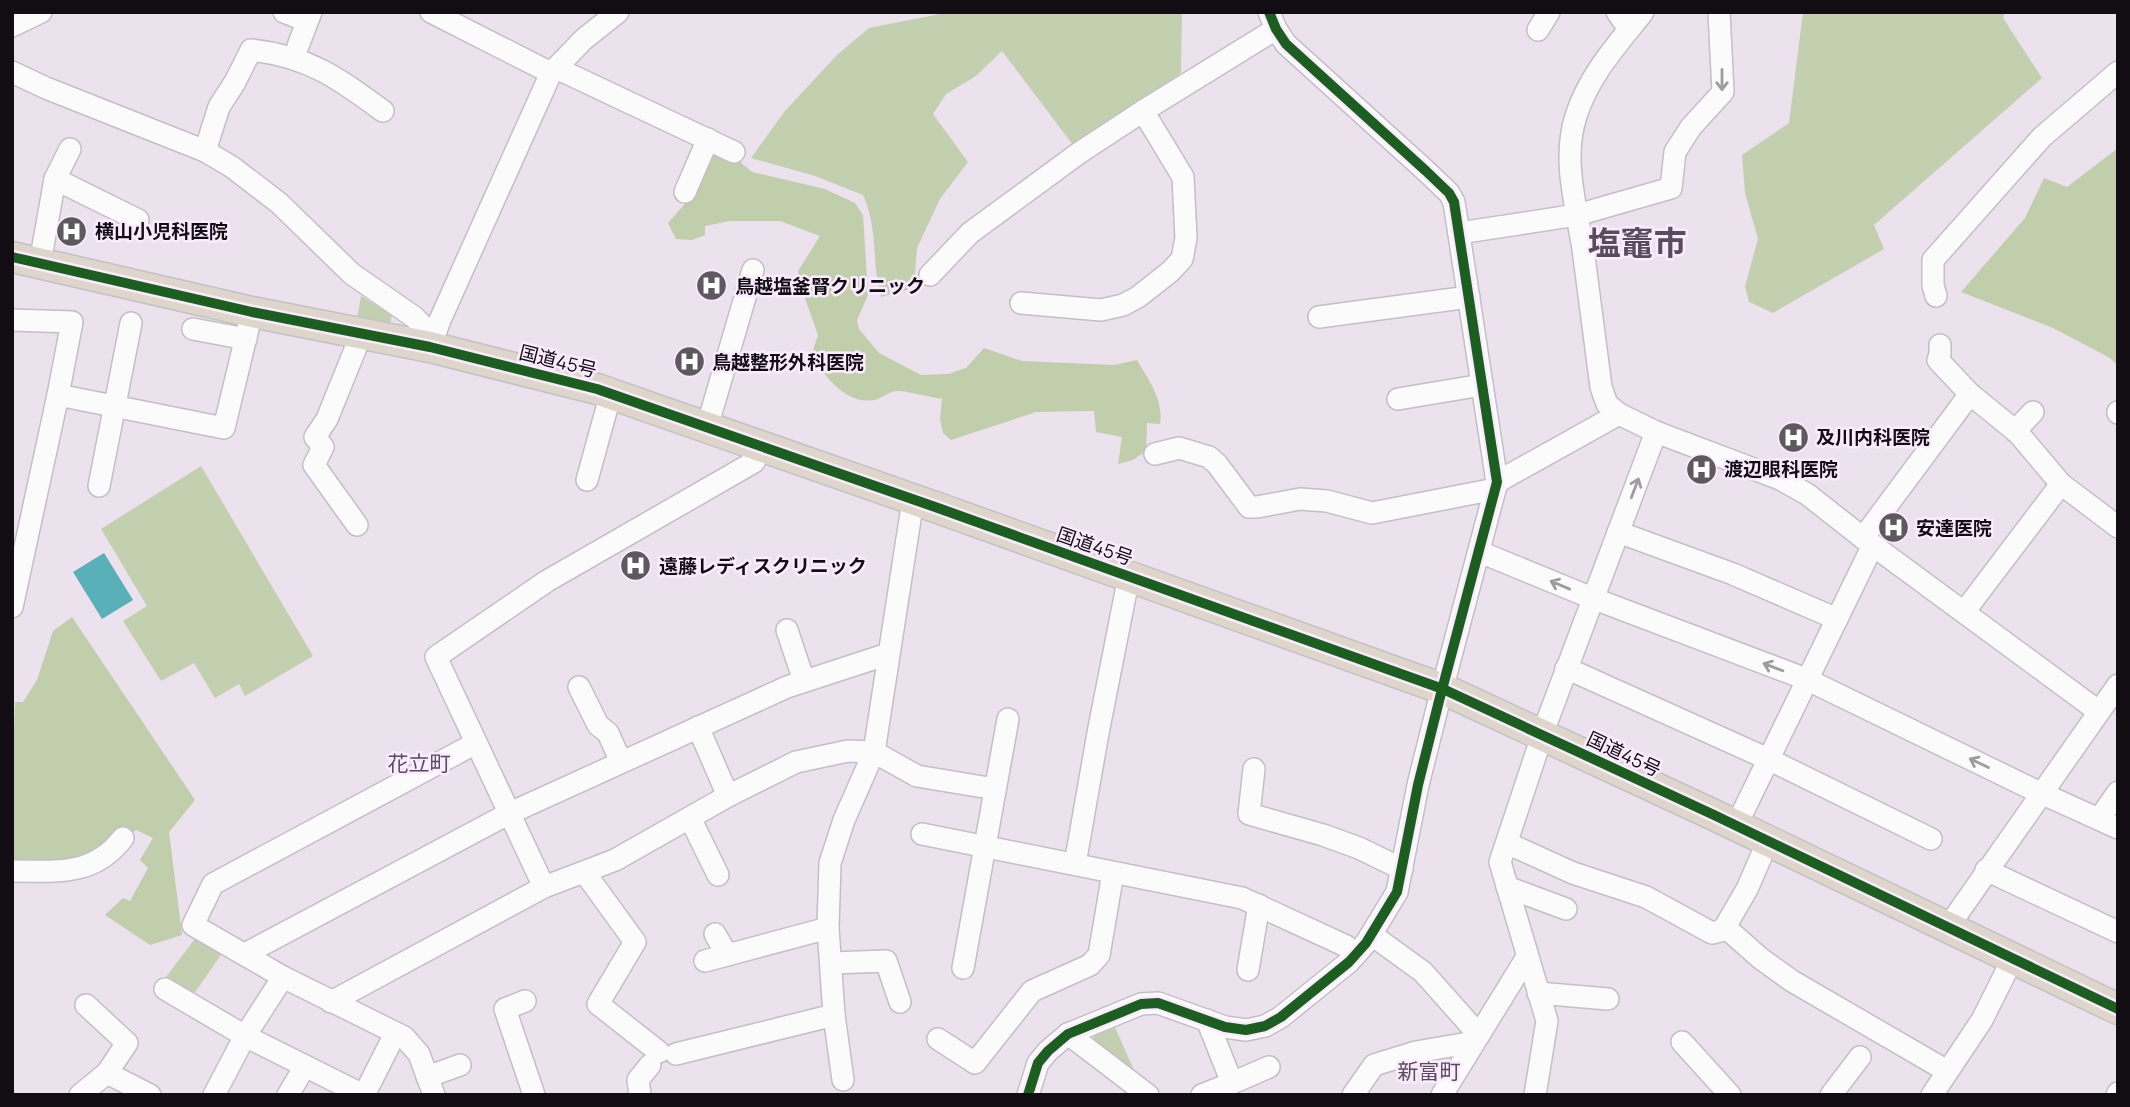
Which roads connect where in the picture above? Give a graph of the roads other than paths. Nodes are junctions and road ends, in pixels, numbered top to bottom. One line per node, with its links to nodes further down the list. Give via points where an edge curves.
1 (41, 12): 10 (street)
2 (284, 12): 7 (street)
3 (431, 12): 12 (street)
4 (618, 12): 12 (street)
5 (1643, 12): 9 (street)
6 (1719, 12): 23 (street, one-way to 23, via 1723,92 1675,152 1671,188)
7 (309, 17): 11 (street)
8 (1272, 21): 16 (street); 25 (street, via 1286,44 1449,193)
9 (1623, 21): 23 (street, via 1576,116 1570,166)
10 (12, 26)
11 (298, 46)
12 (554, 70): 17 (street); 39 (street)
13 (12, 72): 19 (street)
14 (2118, 72): 29 (street, via 2042,137 1933,260)
15 (383, 111): 19 (street, via 313,65 251,50 219,107)
16 (1143, 111): 28 (street, via 970,233); 31 (street, via 1183,177 1186,238 1182,259 1123,305 1101,310)
17 (708, 139): 20 (street); 22 (street)
18 (71, 149): 21 (street)
19 (205, 151): 39 (street, via 259,186 352,274 414,317 423,326)
20 (734, 152)
21 (55, 179): 24 (street); 26 (street)
22 (685, 192)
23 (1577, 215): 25 (street); 47 (street, via 1601,387 1607,404)
24 (138, 220)
25 (1459, 233): 30 (street)
26 (26, 260): 35 (highway, 国道45号)
27 (752, 270): 48 (street)
28 (930, 275)
29 (1936, 296)
30 (1469, 297): 32 (street); 40 (street)
31 (1021, 303)
32 (1319, 317)
33 (12, 320): 43 (street, via 72,322)
34 (131, 323): 45 (street)
35 (249, 326): 36 (street); 37 (highway, 国道45号); 45 (street, via 224,428)
36 (193, 329)
37 (361, 335): 39 (highway, 国道45号); 58 (street, via 327,419 315,437 323,447 314,465)
38 (1940, 345): 42 (street, via 1938,360)
39 (430, 347): 41 (highway, 国道45号)
40 (1482, 385): 44 (street); 55 (street)
41 (611, 393): 48 (highway, 国道45号); 53 (street)
42 (1970, 394): 49 (street); 61 (street)
43 (58, 395): 45 (street); 65 (street)
44 (1398, 399)
45 (114, 406): 56 (street)
46 (2033, 412): 49 (street)
47 (1619, 414): 50 (street); 55 (street)
48 (707, 427): 51 (highway, 国道45号)
49 (2015, 431): 54 (street)
50 (1656, 432): 60 (street, one-way to 50); 61 (street, via 1780,479)
51 (761, 447): 57 (highway, 国道45号); 80 (street, via 754,461 547,580 436,657)
52 (1155, 454): 55 (street, via 1179,448 1209,457 1249,507 1300,499 1372,513)
53 (587, 480)
54 (2061, 484): 59 (street); 66 (street)
55 (1496, 485): 62 (street)
56 (99, 486)
57 (913, 500): 63 (highway, 国道45号); 69 (street)
58 (356, 525)
59 (2118, 527)
60 (1618, 531): 64 (street); 67 (street)
61 (1868, 541): 66 (street); 67 (street)
62 (1480, 552): 64 (street, one-way to 62); 75 (street)
63 (1129, 576): 75 (highway, 国道45号); 99 (street)
64 (1592, 598): 70 (street); 71 (street, one-way to 64)
65 (12, 607)
66 (1964, 612): 76 (street)
67 (1837, 619): 71 (street)
68 (787, 630): 72 (street)
69 (888, 654): 72 (street); 81 (street)
70 (1566, 668): 79 (street); 82 (street)
71 (1806, 679): 82 (street); 87 (street, one-way to 71)
72 (804, 681): 78 (street)
73 (2118, 685): 76 (street)
74 (579, 687): 83 (street)
75 (1443, 689): 79 (highway, 国道45号); 100 (street)
76 (2098, 711): 87 (street)
77 (1008, 719): 85 (street)
78 (698, 727): 83 (street); 88 (street)
79 (1542, 735): 92 (highway, 国道45号); 97 (street)
80 (476, 743): 89 (street); 116 (street, via 213,884 193,926)
81 (874, 752): 85 (street, via 916,776); 88 (street, via 848,751 796,762); 112 (street, via 830,863)
82 (1768, 760): 92 (street); 95 (street)
83 (621, 762): 89 (street)
84 (1254, 769): 100 (street, via 1241,813 1335,839)
85 (995, 789): 98 (street)
86 (2118, 792): 91 (street)
87 (2040, 793): 91 (street); 101 (street)
88 (729, 796): 90 (street)
89 (508, 814): 106 (street); 116 (street)
90 (690, 818): 103 (street); 105 (street)
91 (2108, 824)
92 (1736, 825): 96 (highway, 国道45号)
93 (922, 834): 98 (street)
94 (123, 838): 102 (street, via 91,864 72,871)
95 (1931, 839)
96 (1768, 841): 110 (street); 111 (highway, 国道45号)
97 (1507, 843): 107 (street, via 1500,862); 110 (street, via 1573,873 1646,897 1712,933)
98 (985, 847): 99 (street); 123 (street)
99 (1075, 864): 104 (street)
100 (1402, 869): 115 (street, via 1397,892)
101 (1986, 870): 111 (street); 113 (street)
102 (12, 871)
103 (585, 873): 106 (street); 142 (street, via 635,942 598,1004)
104 (1112, 873): 108 (street); 139 (street, via 1099,955 1090,965 1031,991 975,1063)
105 (718, 875)
106 (544, 887): 130 (street)
107 (1507, 887): 109 (street); 119 (street)
108 (1259, 905): 118 (street, via 1346,946); 124 (street)
109 (1566, 909)
110 (1725, 927): 147 (street, via 1792,981)
111 (1948, 927): 120 (highway, 国道45号)
112 (828, 928): 117 (street); 122 (street)
113 (2118, 932)
114 (715, 933): 117 (street)
115 (1372, 935): 118 (street); 140 (street, via 1423,972)
116 (245, 954): 125 (street)
117 (727, 955): 121 (street)
118 (1355, 955): 135 (street, via 1265,1026 1246,1030)
119 (1527, 957): 127 (street); 140 (street)
120 (2013, 958): 133 (highway, 国道45号); 147 (street, via 1982,1020)
121 (705, 961)
122 (831, 963): 131 (street, via 886,961); 134 (street)
123 (963, 968)
124 (1248, 970)
125 (283, 977): 130 (street); 138 (street)
126 (165, 989): 138 (street)
127 (1538, 993): 128 (street); 164 (street, via 1547,1021)
128 (1608, 999)
129 (525, 1001): 157 (street, via 505,1009)
130 (331, 1002): 136 (street)
131 (900, 1002)
132 (86, 1005): 148 (street, via 127,1043)
133 (2118, 1009)
134 (834, 1015): 142 (street); 149 (street)
135 (1207, 1020): 137 (street, via 1158,1003 1141,1004); 150 (street)
136 (395, 1034): 151 (street, via 419,1054); 156 (street)
137 (1068, 1034): 159 (street, via 1038,1063); 160 (street)
138 (245, 1036): 145 (street); 154 (street)
139 (938, 1039)
140 (1476, 1039): 162 (street, via 1374,1065); 163 (street)
141 (1682, 1042): 165 (street)
142 (662, 1057): 158 (street, via 638,1080)
143 (1860, 1057): 166 (street)
144 (460, 1065): 151 (street)
145 (305, 1066): 155 (street); 156 (street)
146 (1269, 1068): 150 (street)
147 (1947, 1071): 167 (street)
148 (107, 1073): 152 (street); 153 (street)
149 (843, 1080)
150 (1232, 1083): 161 (street)
151 (431, 1086)
152 (80, 1095)
153 (150, 1095)
154 (214, 1095)
155 (288, 1095)
156 (364, 1095)
157 (534, 1095)
158 (640, 1095)
159 (1028, 1095)
160 (1148, 1095)
161 (1202, 1095)
162 (1353, 1095)
163 (1442, 1095)
164 (1535, 1095)
165 (1730, 1095)
166 (1832, 1095)
167 (1932, 1095)

